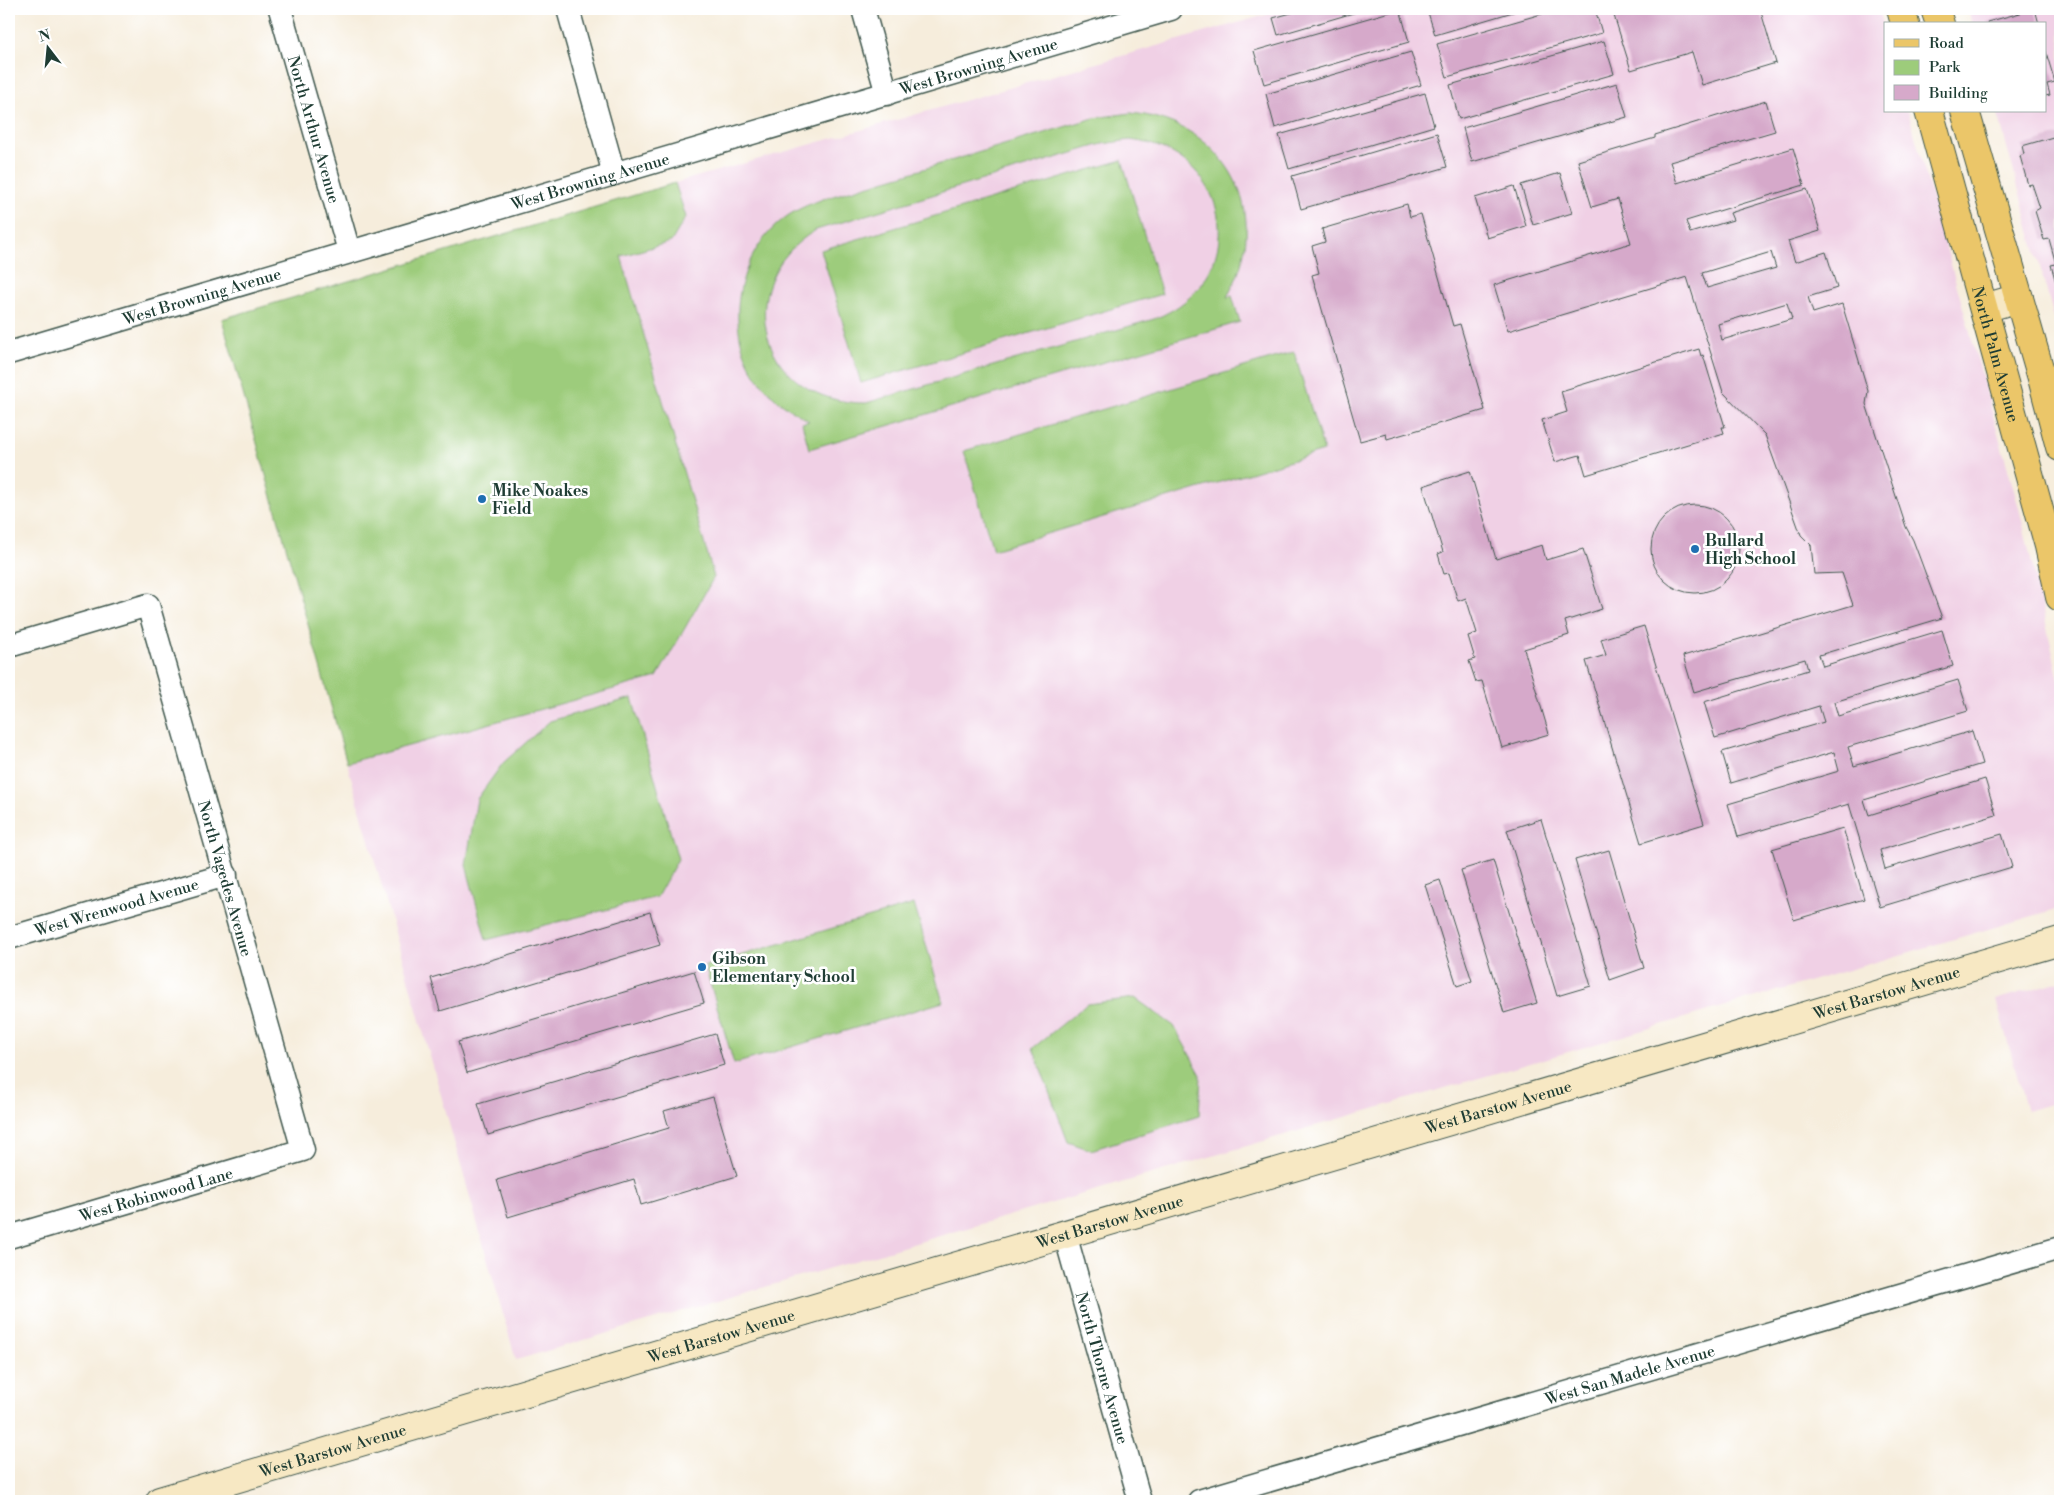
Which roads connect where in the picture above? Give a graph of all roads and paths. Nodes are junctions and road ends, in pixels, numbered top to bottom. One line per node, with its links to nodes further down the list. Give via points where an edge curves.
1 (280, 9): 13 (street, North Arthur Avenue)
2 (568, 9): 12 (street)
3 (863, 9): 9 (street)
4 (1901, 9): 7 (main road)
5 (1935, 9): 8 (main road)
6 (1160, 10): 9 (street, West Browning Avenue)
7 (1904, 22)
8 (1939, 22)
9 (887, 94): 12 (street, West Browning Avenue)
10 (1929, 112): 15 (main road, North Palm Avenue)
11 (1965, 112): 14 (main road)
12 (614, 174): 13 (street, West Browning Avenue)
13 (349, 251): 16 (street, West Browning Avenue)
14 (2019, 298): 15 (street); 17 (main road)
15 (1984, 308): 18 (main road, North Palm Avenue)
16 (9, 353)
17 (2060, 447)
18 (2060, 597)
19 (9, 646): 20 (street, North Vagedes Avenue, via 148,605)
20 (226, 874): 21 (street, West Wrenwood Avenue); 23 (street, North Vagedes Avenue)
21 (9, 938)
22 (2060, 941): 24 (street, West Barstow Avenue)
23 (303, 1150): 25 (street, West Robinwood Lane)
24 (1065, 1234): 27 (street, West Barstow Avenue); 28 (street, North Thorne Avenue)
25 (9, 1237)
26 (2060, 1248): 29 (street, West San Madele Avenue)
27 (160, 1501)
28 (1140, 1501)
29 (1199, 1501)

